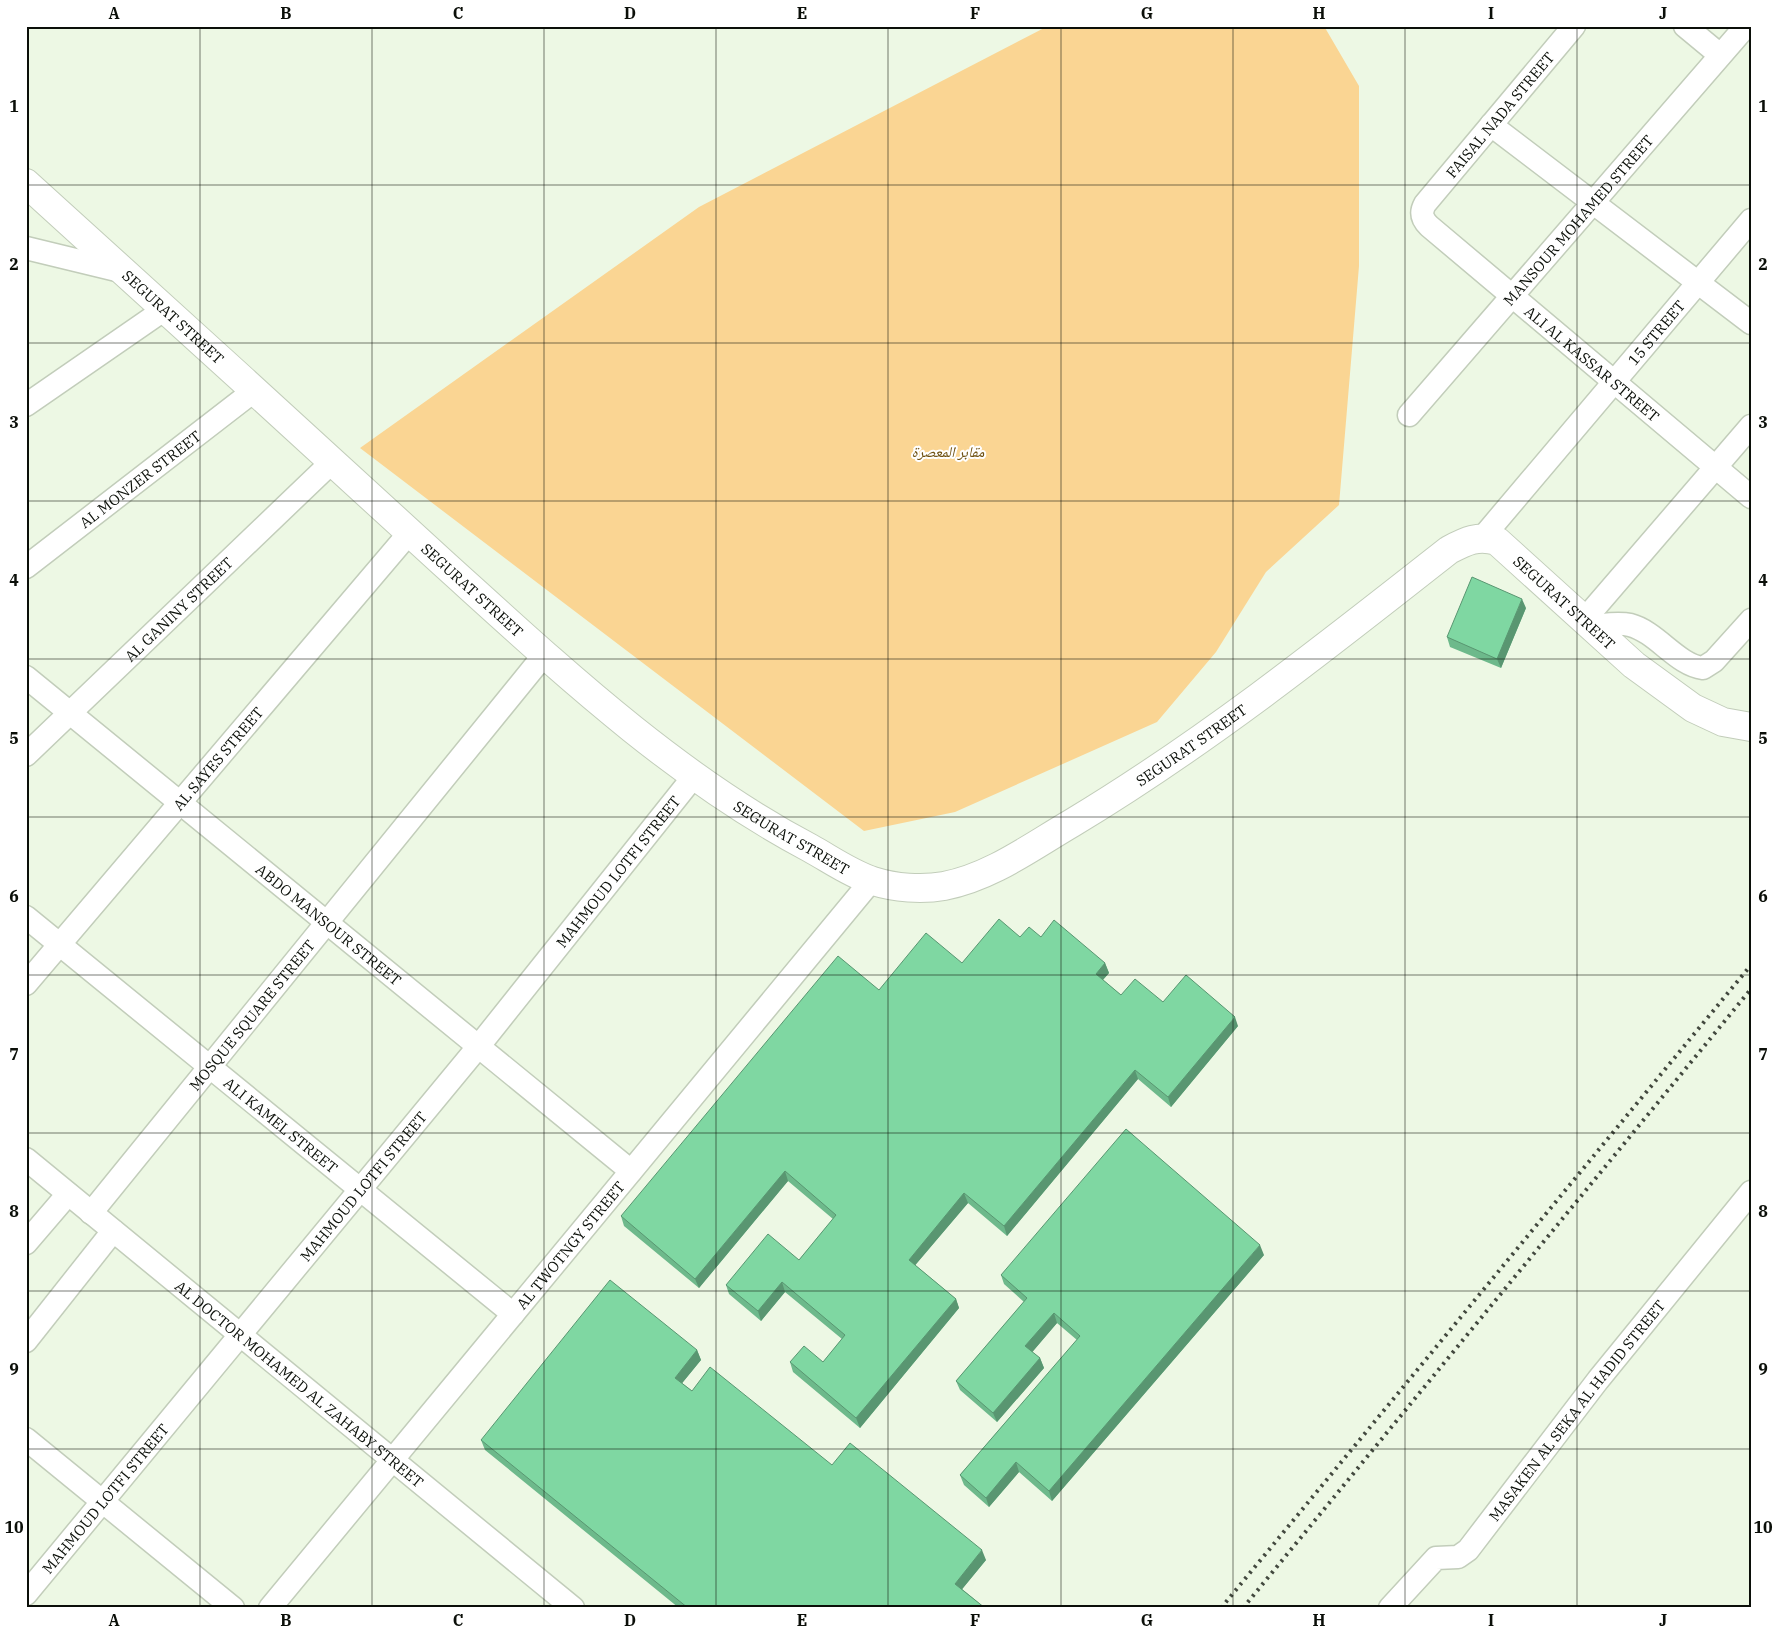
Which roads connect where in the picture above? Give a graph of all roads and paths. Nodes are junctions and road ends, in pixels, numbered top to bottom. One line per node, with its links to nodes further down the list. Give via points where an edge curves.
1 (1574, 26): 5 (street, FAISAL NADA STREET)
2 (1686, 26): 4 (street)
3 (1746, 26): 4 (street, MANSOUR MOHAMED STREET)
4 (1720, 55): 7 (street, MANSOUR MOHAMED STREET)
5 (1491, 125): 7 (street); 8 (street, FAISAL NADA STREET)
6 (26, 183): 11 (street, SEGURAT STREET)
7 (1592, 202): 12 (street); 13 (street, MANSOUR MOHAMED STREET)
8 (1425, 204): 13 (street, ALI AL KASSAR STREET, via 1422,213 1426,223)
9 (1751, 220): 12 (street, 15 STREET)
10 (26, 248): 11 (street)
11 (125, 272): 14 (street, SEGURAT STREET)
12 (1698, 283): 15 (street); 16 (street, 15 STREET)
13 (1512, 295): 16 (street, ALI AL KASSAR STREET); 19 (street, MANSOUR MOHAMED STREET)
14 (165, 309): 17 (street, SEGURAT STREET); 18 (street)
15 (1751, 323)
16 (1614, 382): 22 (street, ALI AL KASSAR STREET); 25 (street, 15 STREET)
17 (255, 390): 21 (street, SEGURAT STREET); 26 (street, AL MONZER STREET)
18 (29, 402)
19 (1409, 415)
20 (1751, 426): 22 (street)
21 (332, 462): 24 (street, SEGURAT STREET); 31 (street, AL GANINY STREET)
22 (1715, 467): 23 (street, ALI AL KASSAR STREET); 28 (street)
23 (1751, 497)
24 (410, 532): 29 (street, SEGURAT STREET); 35 (street, AL SAYES STREET)
25 (1483, 537): 28 (street, SEGURAT STREET, via 1497,541); 36 (street, SEGURAT STREET, via 1449,550 1303,664 1211,730 1116,796 1006,862 974,877 941,887 906,888)
26 (26, 568)
27 (1751, 620): 28 (street, via 1714,661 1703,668 1690,664 1646,632 1630,625)
28 (1589, 623): 32 (street, SEGURAT STREET, via 1634,665 1693,708 1722,722)
29 (544, 655): 34 (street, SEGURAT STREET); 38 (street, MOSQUE SQUARE STREET)
30 (26, 677): 31 (street, ABDO MANSOUR STREET)
31 (70, 712): 33 (street, AL GANINY STREET); 35 (street, ABDO MANSOUR STREET)
32 (1751, 727)
33 (26, 755)
34 (694, 776): 36 (street, SEGURAT STREET, via 781,833); 41 (street, MAHMOUD LOTFI STREET)
35 (180, 803): 38 (street, ABDO MANSOUR STREET); 39 (street, AL SAYES STREET)
36 (871, 881): 44 (street, AL TWOTNGY STREET)
37 (26, 917): 39 (street, ALI KAMEL STREET)
38 (326, 922): 41 (street, ABDO MANSOUR STREET); 42 (street, MOSQUE SQUARE STREET)
39 (60, 944): 40 (street, AL SAYES STREET); 42 (street, ALI KAMEL STREET)
40 (26, 984)
41 (478, 1047): 44 (street, ABDO MANSOUR STREET); 45 (street, MAHMOUD LOTFI STREET)
42 (210, 1066): 45 (street, ALI KAMEL STREET); 48 (street, MOSQUE SQUARE STREET)
43 (26, 1159): 47 (street, AL DOCTOR MOHAMED AL ZAHABY STREET)
44 (631, 1171): 51 (street, AL TWOTNGY STREET)
45 (360, 1190): 51 (street, ALI KAMEL STREET); 52 (street, MAHMOUD LOTFI STREET)
46 (1751, 1192): 61 (street, MASAKEN AL SEKA AL HADID STREET, via 1598,1380 1468,1550 1458,1557 1436,1558)
47 (68, 1194): 48 (street, AL DOCTOR MOHAMED AL ZAHABY STREET); 50 (street)
48 (91, 1213): 49 (street, AL DOCTOR MOHAMED AL ZAHABY STREET)
49 (113, 1231): 52 (street, AL DOCTOR MOHAMED AL ZAHABY STREET); 53 (street)
50 (26, 1242)
51 (512, 1314): 55 (street, AL TWOTNGY STREET)
52 (240, 1335): 55 (street, AL DOCTOR MOHAMED AL ZAHABY STREET); 56 (street, MAHMOUD LOTFI STREET)
53 (26, 1341)
54 (26, 1439): 56 (street)
55 (392, 1460): 59 (street, AL TWOTNGY STREET); 60 (street, AL DOCTOR MOHAMED AL ZAHABY STREET)
56 (103, 1501): 57 (street, MAHMOUD LOTFI STREET); 58 (street)
57 (26, 1594)
58 (233, 1608)
59 (270, 1608)
60 (573, 1608)
61 (1390, 1608)

